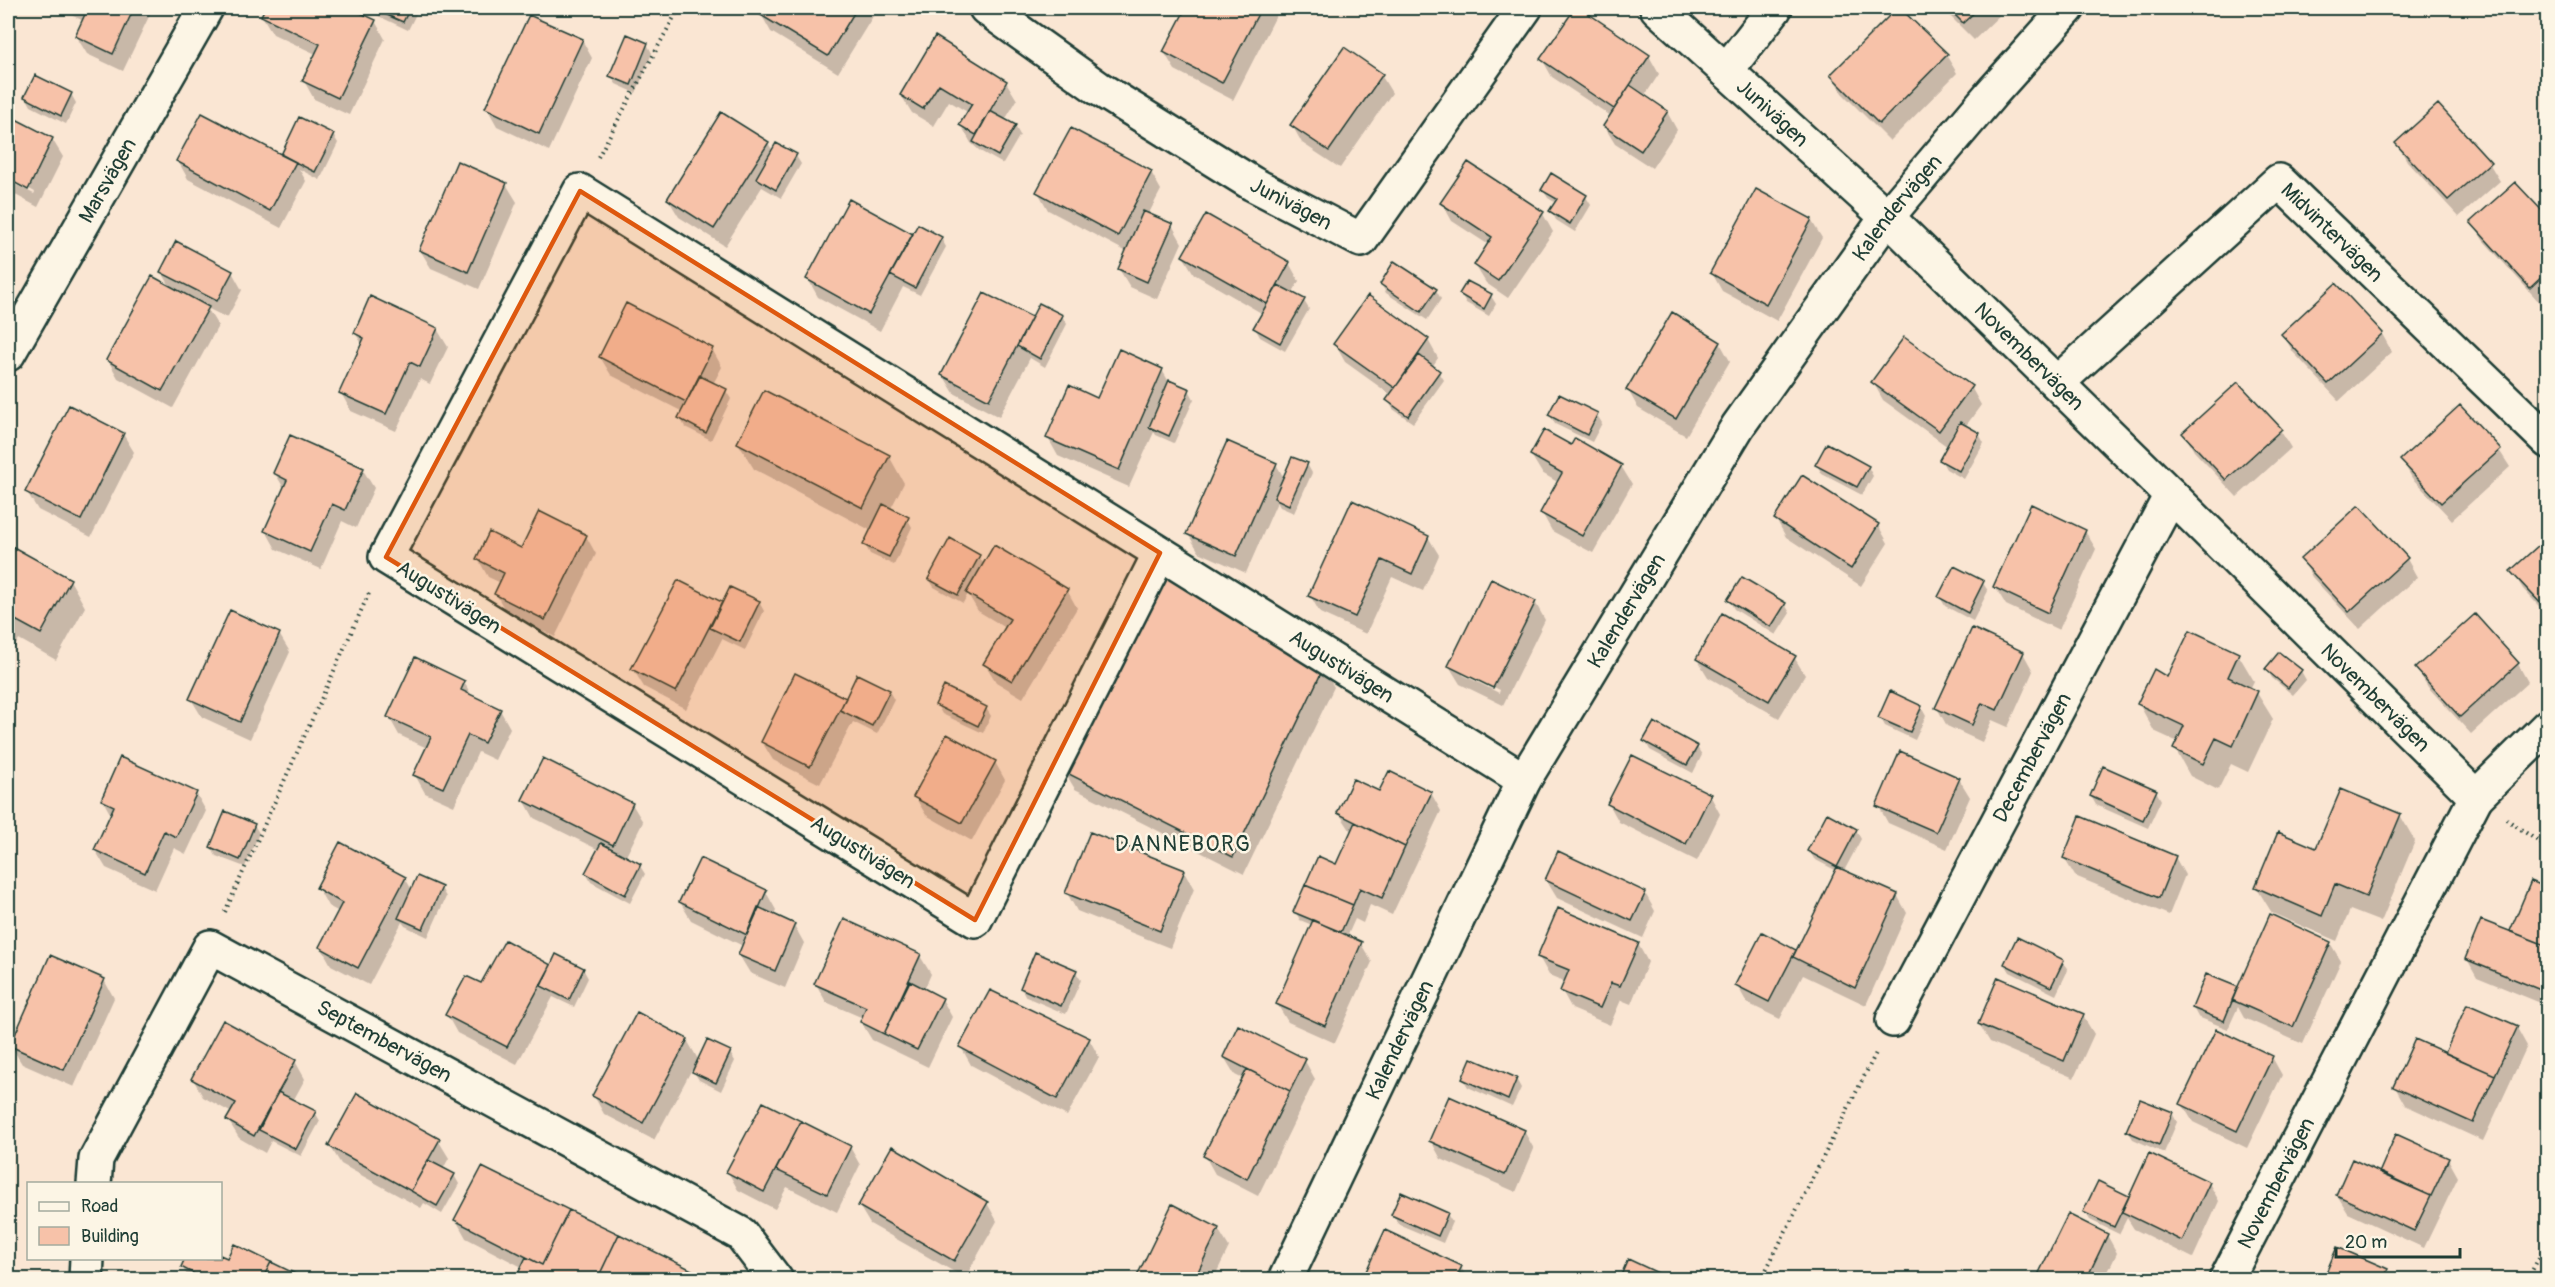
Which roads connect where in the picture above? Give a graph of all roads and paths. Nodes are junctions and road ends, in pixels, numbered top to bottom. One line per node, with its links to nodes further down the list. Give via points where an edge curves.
1 (206, 8): 11 (street, Marsvägen)
2 (679, 8): 9 (path)
3 (986, 8): 4 (street, Junivägen, via 1098,88 1253,184 1361,240)
4 (1525, 8)
5 (1657, 8): 8 (street, Junivägen)
6 (1775, 8): 8 (street)
7 (2068, 8): 10 (street, Kalendervägen)
8 (1726, 71): 10 (street, Junivägen)
9 (580, 191): 15 (street, Augustivägen); 16 (street, Augustivägen)
10 (1887, 218): 12 (street, Novembervägen); 18 (street, Kalendervägen, via 1738,426)
11 (8, 354)
12 (2057, 383): 13 (street, Midvintervägen, via 2278,182); 14 (street, Novembervägen)
13 (2547, 441)
14 (2171, 495): 19 (street, Novembervägen); 22 (street, Decembervägen)
15 (1160, 553): 16 (street, Augustivägen, via 975,920); 18 (street, Augustivägen)
16 (386, 558): 21 (path)
17 (2547, 726): 19 (street)
18 (1524, 780): 28 (street, Kalendervägen)
19 (2476, 798): 20 (path); 30 (street, Novembervägen)
20 (2547, 848)
21 (210, 947): 23 (street, via 96,1159); 27 (street, Septembervägen, via 741,1234)
22 (1893, 1020): 29 (path)
23 (94, 1182)
24 (2547, 1241): 31 (path)
25 (87, 1260): 26 (street)
26 (86, 1280)
27 (776, 1280)
28 (1285, 1280)
29 (1761, 1280)
30 (2226, 1280)
31 (2527, 1280)

